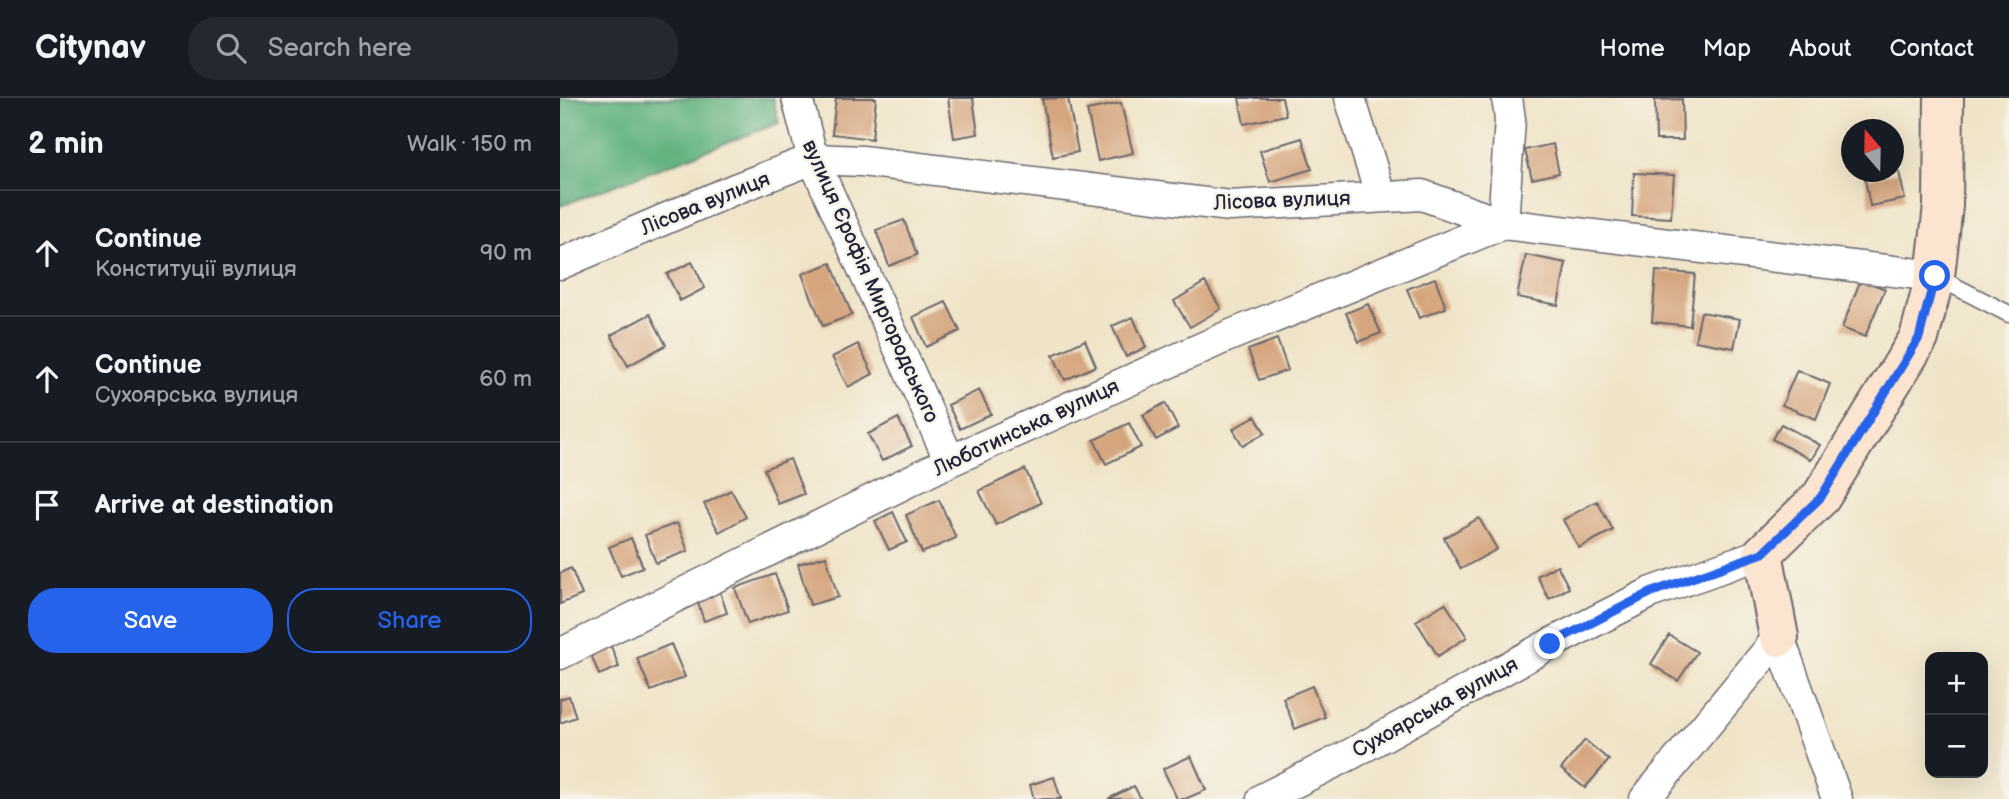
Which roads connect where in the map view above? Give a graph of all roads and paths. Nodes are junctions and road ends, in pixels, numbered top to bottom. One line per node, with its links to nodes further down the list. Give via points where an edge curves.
1 (797, 98): 5 (street, вулиця Єрофія Миргородського)
2 (1350, 98): 6 (street)
3 (1507, 98): 7 (street, via 1510,119)
4 (1944, 98): 9 (street, via 1943,206)
5 (813, 159): 6 (street, Лісова вулиця, via 862,160 1230,206); 8 (street, Лісова вулиця); 11 (street, вулиця Єрофія Миргородського)
6 (1381, 197): 7 (street, Лісова вулиця, via 1422,195)
7 (1503, 224): 9 (street, Лісова вулиця); 11 (street, Люботинська вулиця, via 1226,337)
8 (560, 264)
9 (1935, 276): 10 (lane); 12 (street, via 1919,338 1821,497)
10 (2009, 314)
11 (950, 461): 14 (street, Люботинська вулиця)
12 (1763, 553): 13 (street); 15 (street, Сухоярська вулиця, via 1652,592)
13 (1779, 637): 16 (street); 17 (street)
14 (560, 654)
15 (1262, 799)
16 (1645, 799)
17 (1837, 799)

